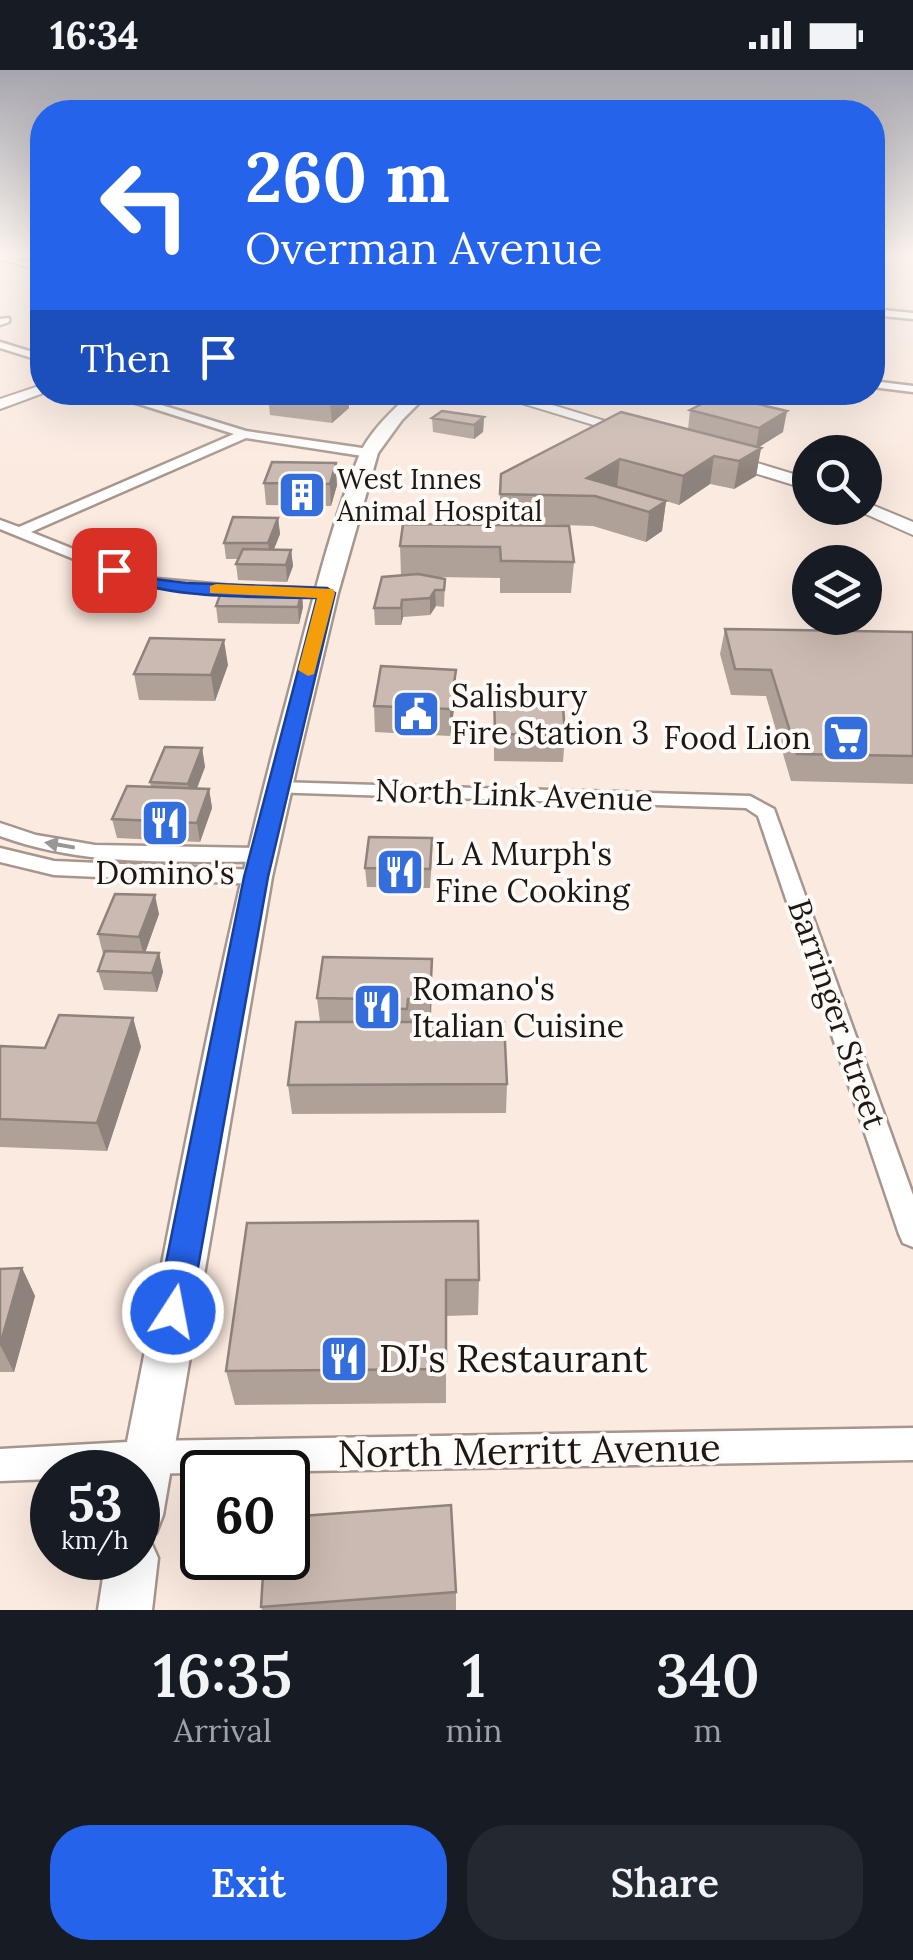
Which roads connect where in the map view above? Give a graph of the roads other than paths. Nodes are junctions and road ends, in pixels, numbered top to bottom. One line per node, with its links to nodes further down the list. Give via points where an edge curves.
1 (0, 345): 2 (street)
2 (30, 354)
3 (885, 386): 4 (street)
4 (913, 389)
5 (30, 393): 6 (street)
6 (0, 404)
7 (149, 405): 10 (street)
8 (408, 405): 13 (main road)
9 (538, 405): 11 (street)
10 (245, 434): 13 (street); 18 (street)
11 (660, 440)
12 (695, 450): 14 (street)
13 (368, 454): 19 (main road)
14 (792, 480)
15 (882, 515): 17 (street)
16 (0, 524): 18 (street)
17 (913, 529)
18 (20, 532): 19 (street, via 143,582)
19 (327, 593): 20 (main road)
20 (278, 788): 21 (street, North Link Avenue); 24 (main road)
21 (750, 802): 25 (street, Barringer Street, via 767,814)
22 (0, 829): 24 (street, one-way to 22, via 55,846)
23 (0, 855): 24 (street, via 54,868)
24 (259, 866): 27 (main road)
25 (913, 1234)
26 (913, 1444): 28 (street, North Merritt Avenue)
27 (148, 1450)
28 (160, 1458)
29 (30, 1464): 30 (street, North Merritt Avenue)
30 (0, 1465)
31 (129, 1580): 32 (main road)
32 (124, 1610)

